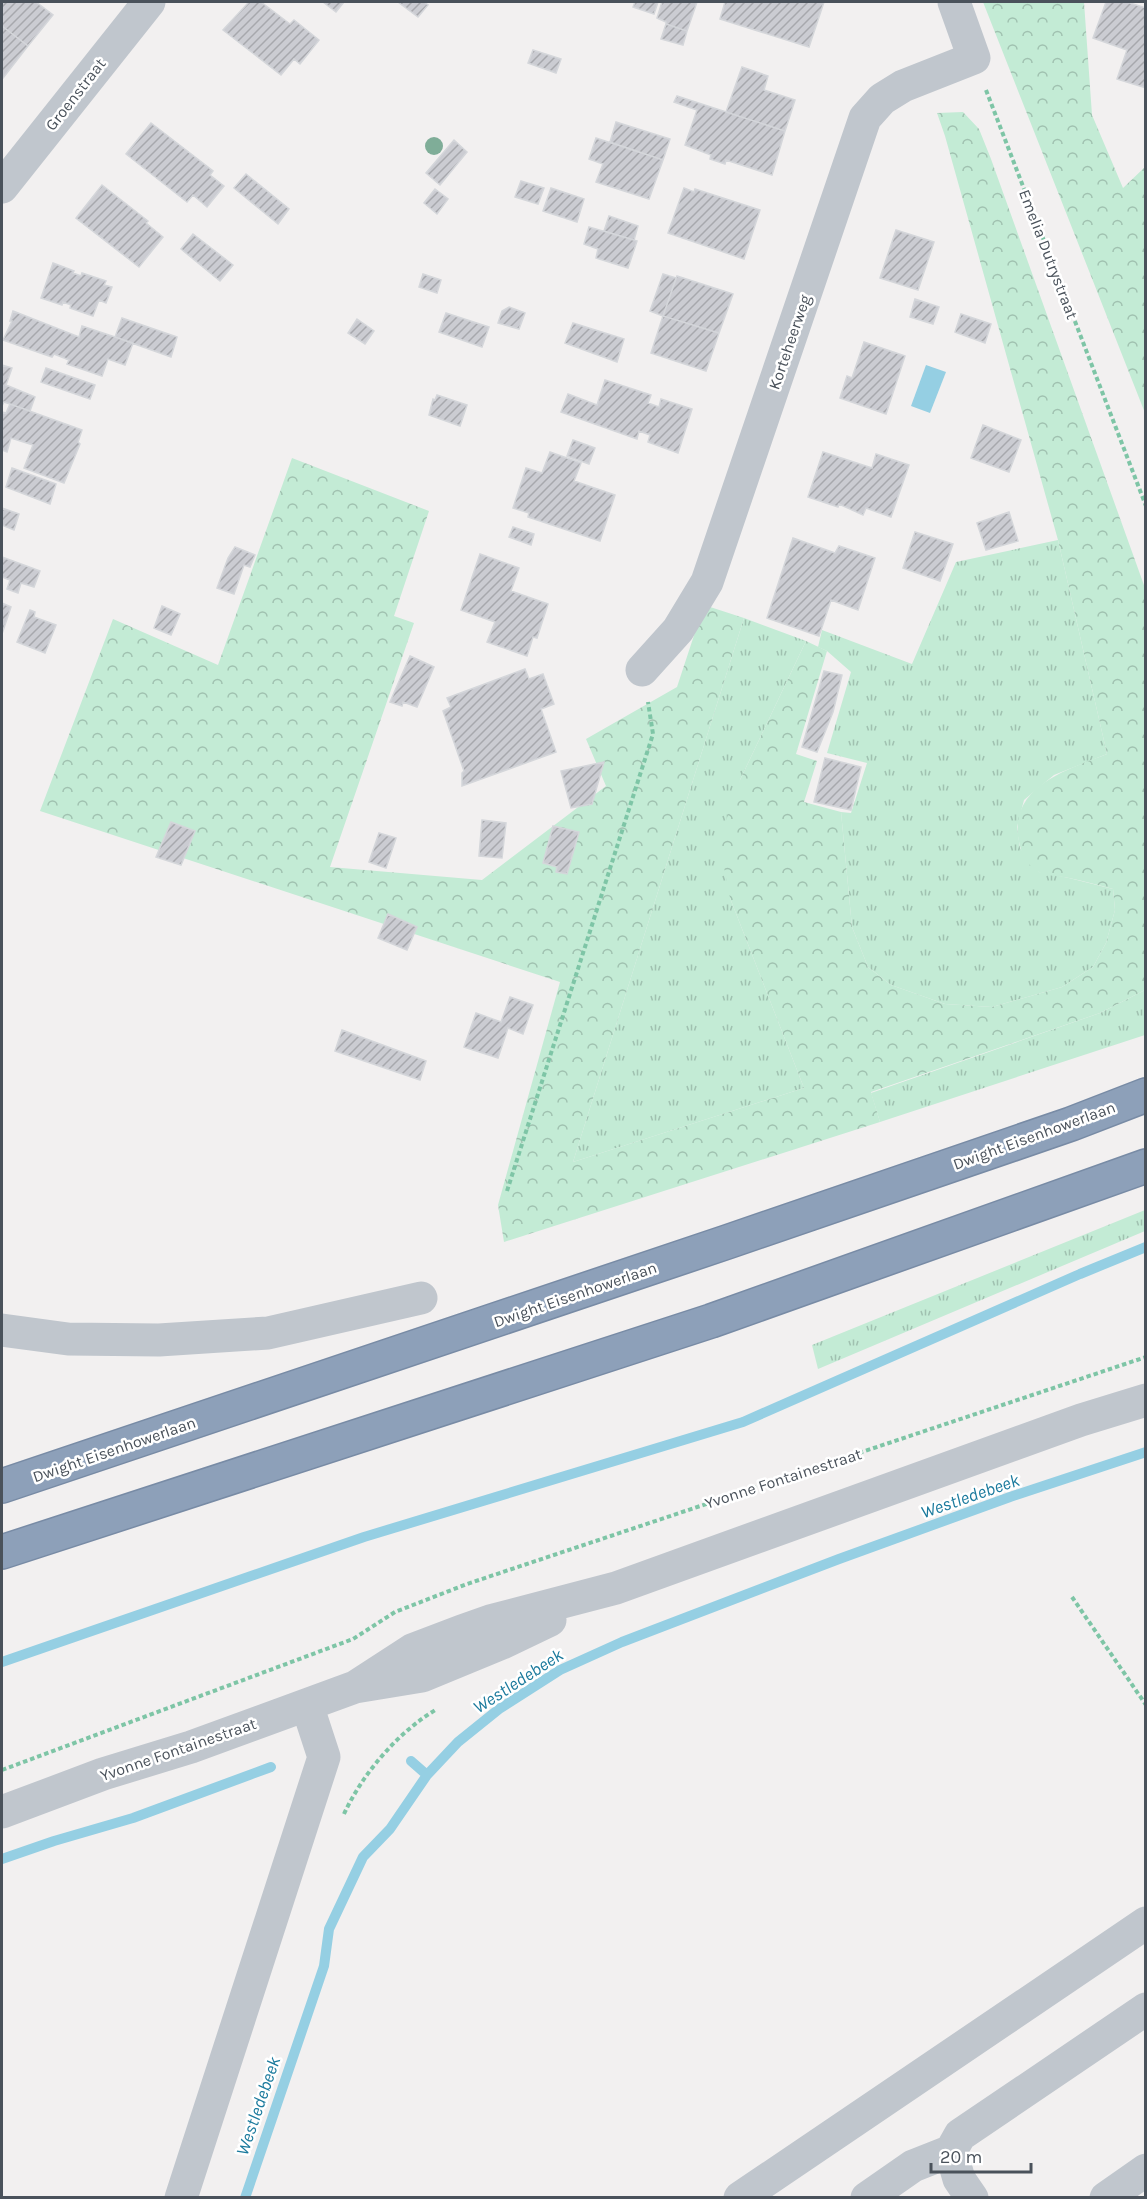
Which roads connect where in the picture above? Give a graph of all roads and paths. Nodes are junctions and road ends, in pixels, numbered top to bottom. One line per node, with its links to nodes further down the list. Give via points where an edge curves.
1 (149, 2): 4 (street, Groenstraat)
2 (954, 2): 3 (street)
3 (974, 58): 5 (path, Emelia Dutrystraat); 6 (street, Korteheerweg, via 903,86 882,99 865,118 707,582 678,630)
4 (2, 187)
5 (1146, 506)
6 (642, 670): 9 (path, via 653,734)
7 (1146, 1095): 14 (highway, Dwight Eisenhowerlaan, via 727,1242)
8 (1146, 1166): 15 (highway, via 711,1321)
9 (507, 1191)
10 (420, 1298): 11 (street, via 268,1333 159,1341 68,1339)
11 (2, 1330)
12 (1146, 1357): 22 (path, Yvonne Fontainestraat, via 467,1584 395,1612 353,1639)
13 (1146, 1400): 16 (street, Yvonne Fontainestraat)
14 (2, 1486)
15 (2, 1552)
16 (616, 1588): 18 (street, Yvonne Fontainestraat); 19 (street, Yvonne Fontainestraat, via 490,1621 412,1650)
17 (1072, 1597): 21 (path)
18 (446, 1667): 19 (street, Yvonne Fontainestraat, via 422,1676); 24 (path, via 452,1696 389,1749 366,1777)
19 (355, 1687): 20 (street, Yvonne Fontainestraat)
20 (306, 1705): 23 (street, Yvonne Fontainestraat); 29 (street, via 324,1757)
21 (1146, 1705)
22 (2, 1770)
23 (2, 1812)
24 (340, 1822)
25 (1146, 1923): 30 (street)
26 (1146, 2009): 27 (street, via 960,2135)
27 (951, 2151): 31 (street, via 913,2166); 32 (street, via 959,2179)
28 (1146, 2170): 33 (street)
29 (181, 2198)
30 (740, 2198)
31 (867, 2198)
32 (972, 2198)
33 (1106, 2198)

